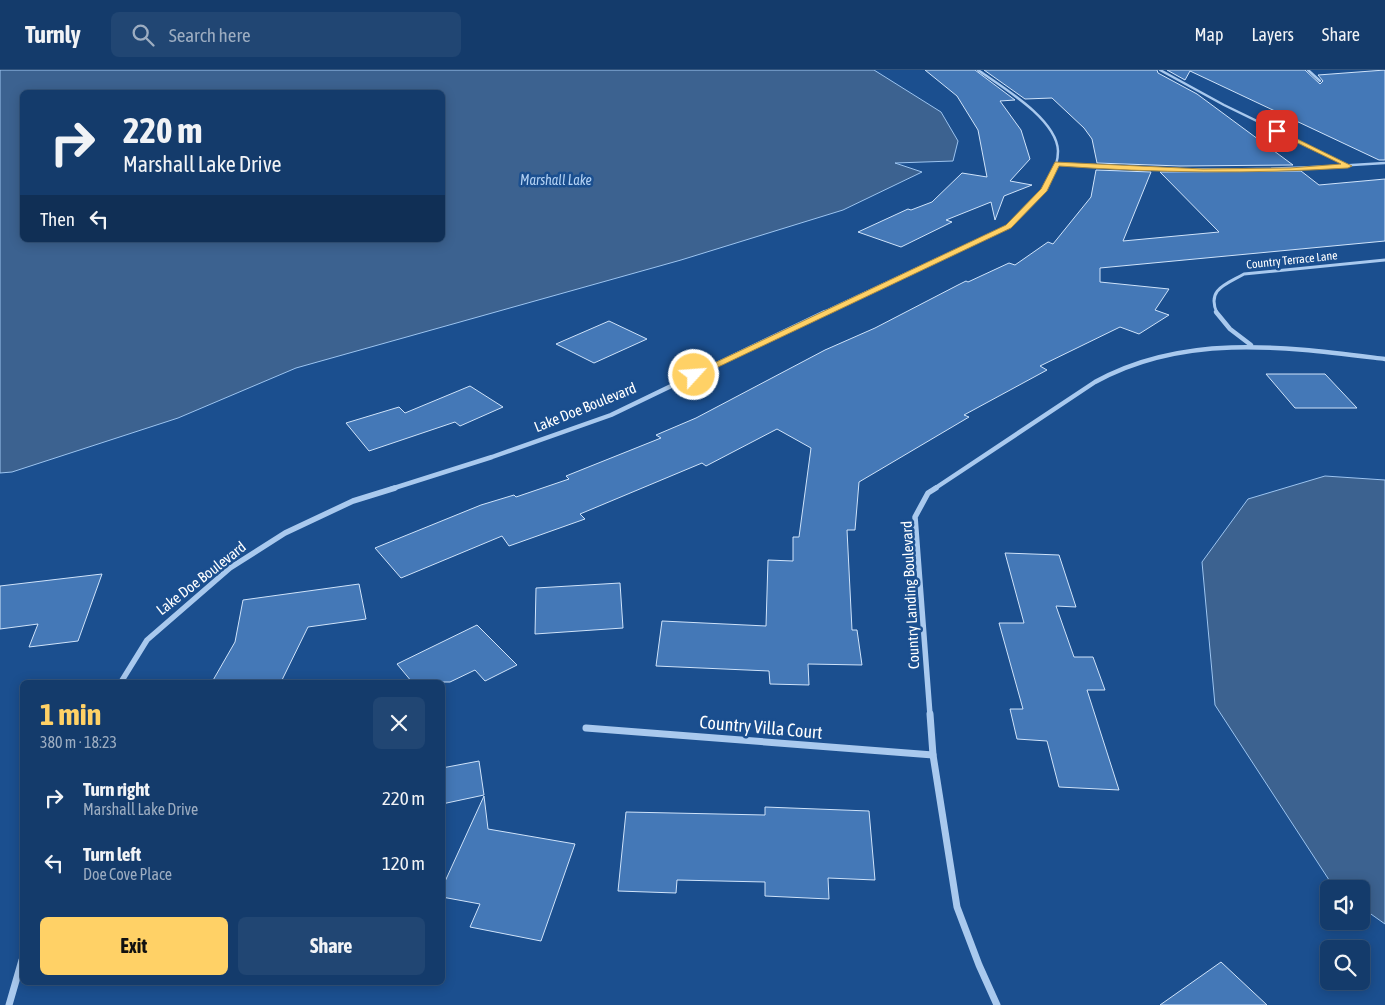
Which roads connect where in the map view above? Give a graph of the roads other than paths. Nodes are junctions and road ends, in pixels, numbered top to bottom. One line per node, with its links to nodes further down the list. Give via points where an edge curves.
1 (978, 70): 6 (street, via 1028,105 1042,120 1058,149)
2 (1160, 70): 7 (street)
3 (1308, 70): 4 (street)
4 (1320, 81)
5 (1385, 163): 7 (street)
6 (1057, 164): 7 (street, via 1203,171); 11 (street, Lake Doe Boulevard, via 1044,190 1008,226 611,415 352,501 285,533 230,568 147,640)
7 (1348, 166)
8 (1385, 260): 9 (street, Country Terrace Lane, via 1244,274 1230,281 1217,291 1214,302 1217,316)
9 (1251, 346): 10 (street, Country Landing Boulevard); 13 (street, Country Landing Boulevard, via 1172,355 1120,368 928,494 915,517 915,525)
10 (1385, 359)
11 (122, 680)
12 (586, 728): 13 (street, Country Villa Court)
13 (933, 755): 16 (street, Country Landing Boulevard, via 958,907)
14 (20, 967): 15 (street)
15 (9, 1005)
16 (997, 1005)

